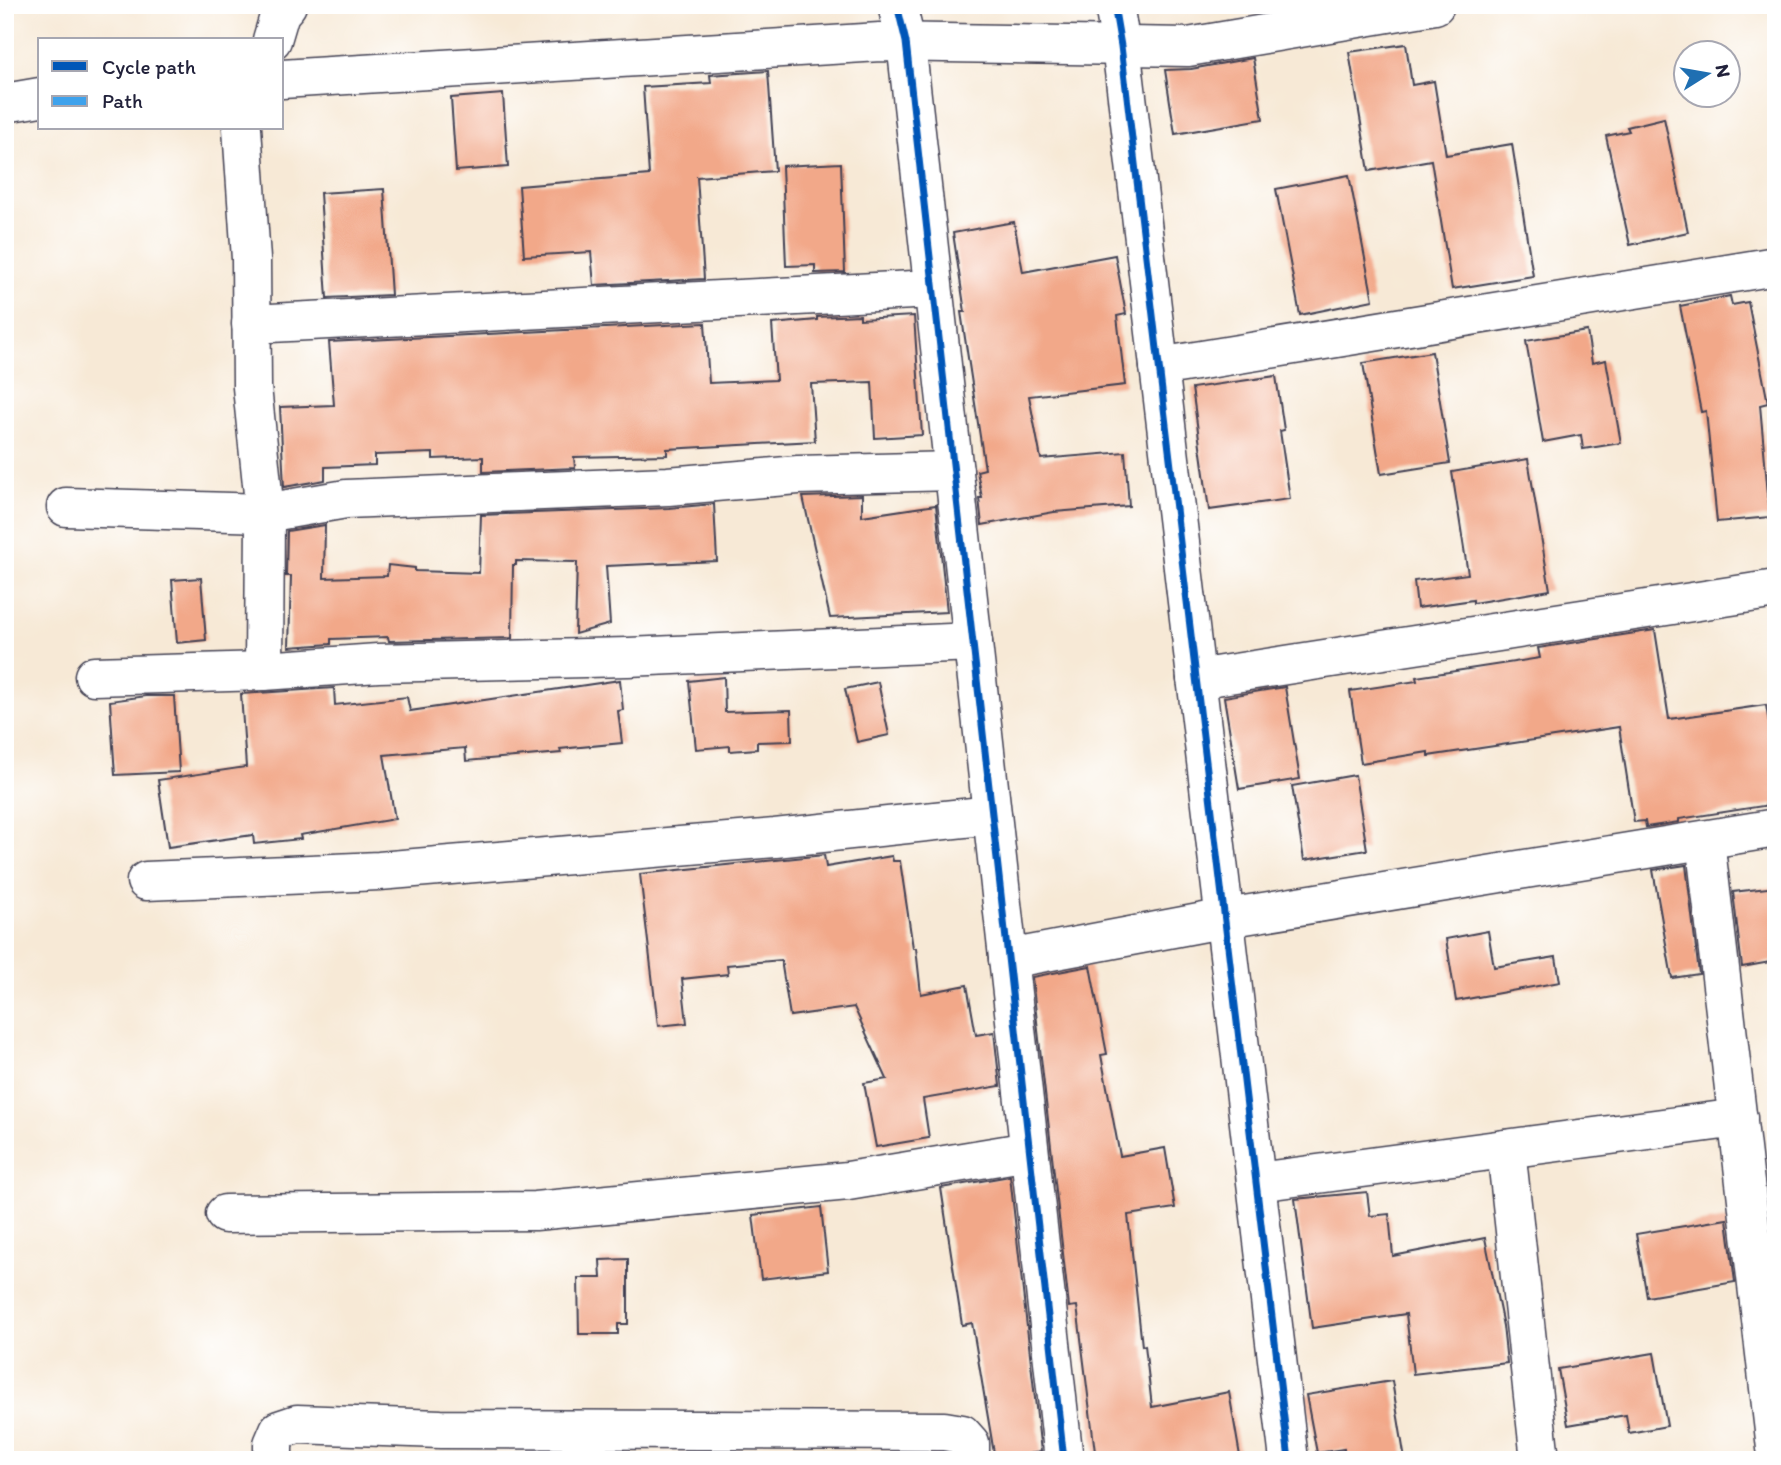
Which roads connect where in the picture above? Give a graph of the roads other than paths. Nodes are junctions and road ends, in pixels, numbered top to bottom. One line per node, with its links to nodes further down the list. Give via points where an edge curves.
1 (287, 5): 5 (street)
2 (897, 5): 6 (street)
3 (1114, 5): 7 (street)
4 (1435, 5): 7 (street, via 1188,47)
5 (273, 38)
6 (906, 42): 7 (street); 8 (street); 13 (street)
7 (1121, 46): 15 (street)
8 (284, 79)
9 (38, 97): 10 (street)
10 (5, 103)
11 (242, 130): 14 (street)
12 (1776, 265): 15 (street)
13 (933, 289): 14 (street); 16 (street)
14 (251, 324): 18 (street, via 252,387)
15 (1159, 367): 23 (street)
16 (954, 471): 18 (street, via 346,499); 20 (street)
17 (66, 507): 18 (street)
18 (265, 513): 21 (street)
19 (1776, 589): 23 (street)
20 (973, 642): 21 (street); 24 (street)
21 (264, 671): 22 (street)
22 (93, 676)
23 (1196, 679): 28 (street)
24 (992, 815): 27 (street, via 393,870); 29 (street)
25 (1776, 828): 26 (street)
26 (1705, 840): 28 (street); 30 (street)
27 (146, 881)
28 (1226, 918): 29 (street); 33 (street)
29 (1008, 959): 32 (street)
30 (1738, 1118): 31 (street); 38 (street)
31 (1506, 1149): 33 (street); 43 (street)
32 (1029, 1151): 34 (street, via 848,1181 535,1212); 41 (street)
33 (1257, 1182): 42 (street)
34 (225, 1214)
35 (618, 1444): 36 (street); 37 (street)
36 (803, 1444): 40 (street, via 944,1431 962,1434 970,1443)
37 (440, 1445): 39 (street, via 298,1424 279,1430)
38 (1776, 1448)
39 (273, 1460)
40 (970, 1460)
41 (1064, 1460)
42 (1289, 1460)
43 (1540, 1460)

